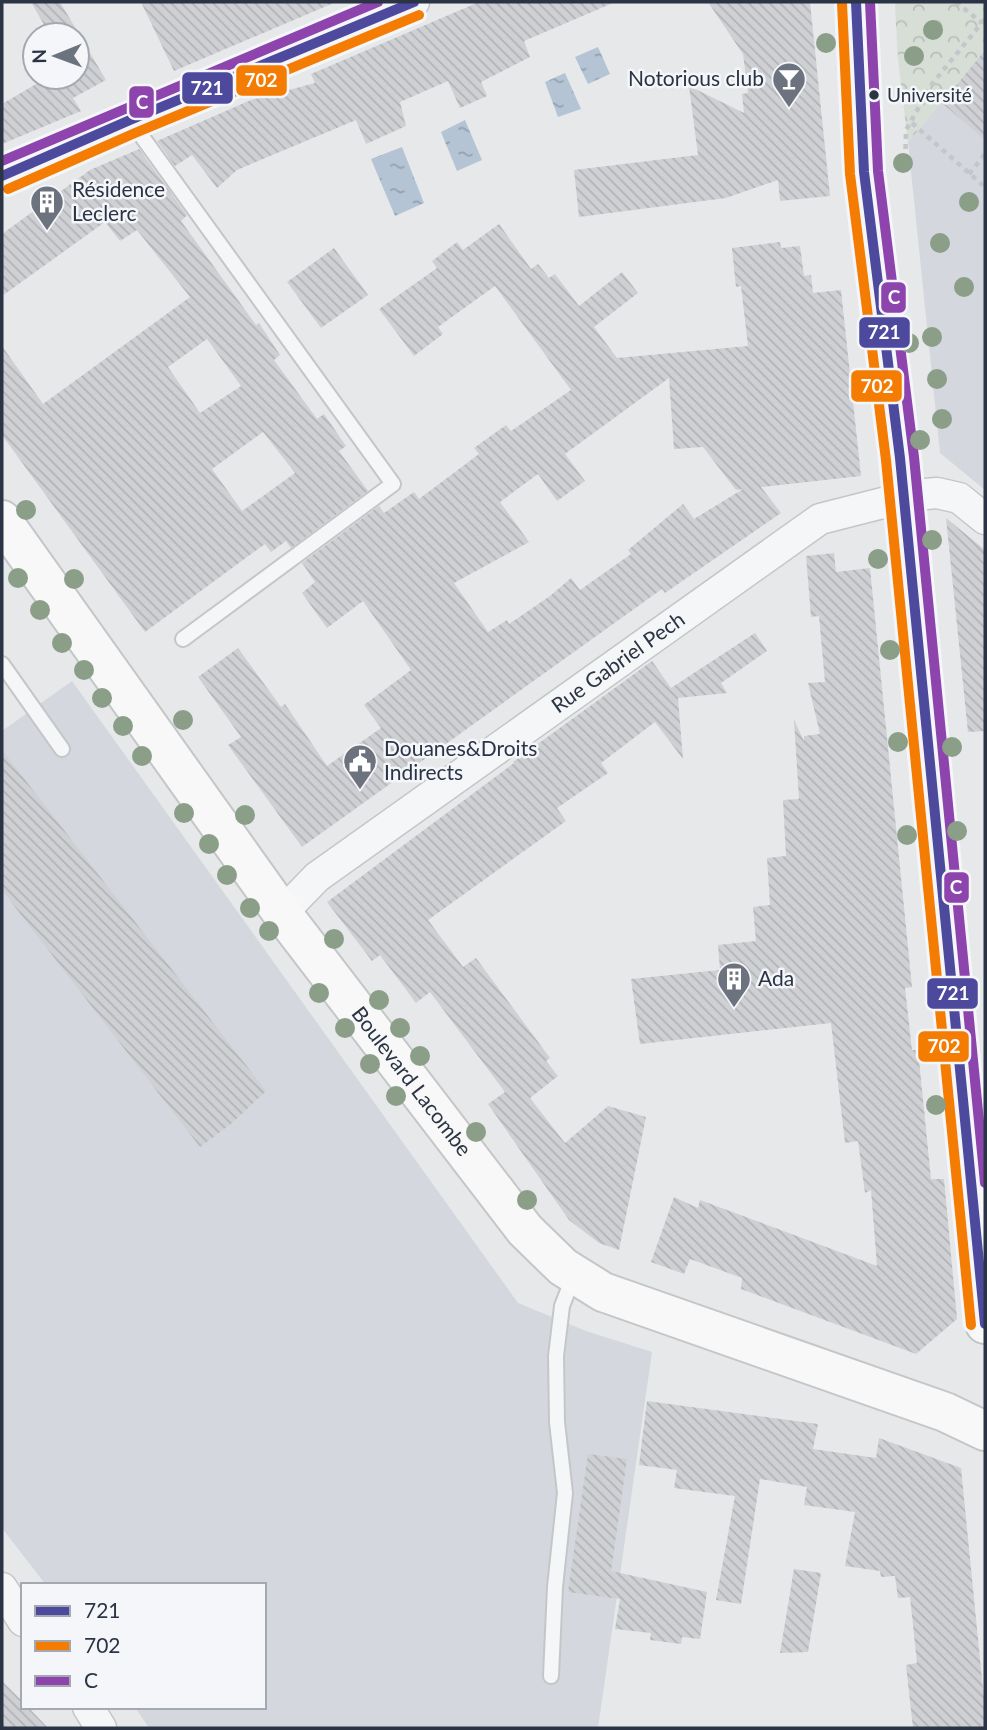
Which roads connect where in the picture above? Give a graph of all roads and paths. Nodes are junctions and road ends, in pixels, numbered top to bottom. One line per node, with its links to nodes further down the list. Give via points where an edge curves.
1 (414, 2): 5 (street)
2 (856, 2): 12 (main road, via 864,172)
3 (956, 2): 4 (path)
4 (984, 21): 6 (path, via 932,83)
5 (130, 120): 10 (street); 15 (lane, via 393,484)
6 (912, 123): 8 (path, via 906,130); 9 (path)
7 (985, 154): 9 (path)
8 (905, 169)
9 (969, 174): 11 (path)
10 (2, 176)
11 (985, 187)
12 (904, 498): 13 (street, Rue Gabriel Pech, via 937,492 958,498); 18 (street, Rue Gabriel Pech, via 820,519 317,877); 20 (main road)
13 (985, 519)
14 (2, 520): 18 (main road, Boulevard Lacombe)
15 (183, 639)
16 (2, 664): 17 (lane)
17 (62, 749)
18 (282, 913): 19 (main road, Boulevard Lacombe, via 525,1230)
19 (574, 1274): 21 (main road, Boulevard Lacombe, via 603,1292 945,1412); 26 (lane, via 562,1306 556,1356 565,1493)
20 (985, 1324)
21 (985, 1431)
22 (2, 1588): 23 (street)
23 (21, 1618)
24 (2, 1628): 25 (street)
25 (21, 1639)
26 (551, 1676)
27 (89, 1709): 28 (street)
28 (101, 1728)

